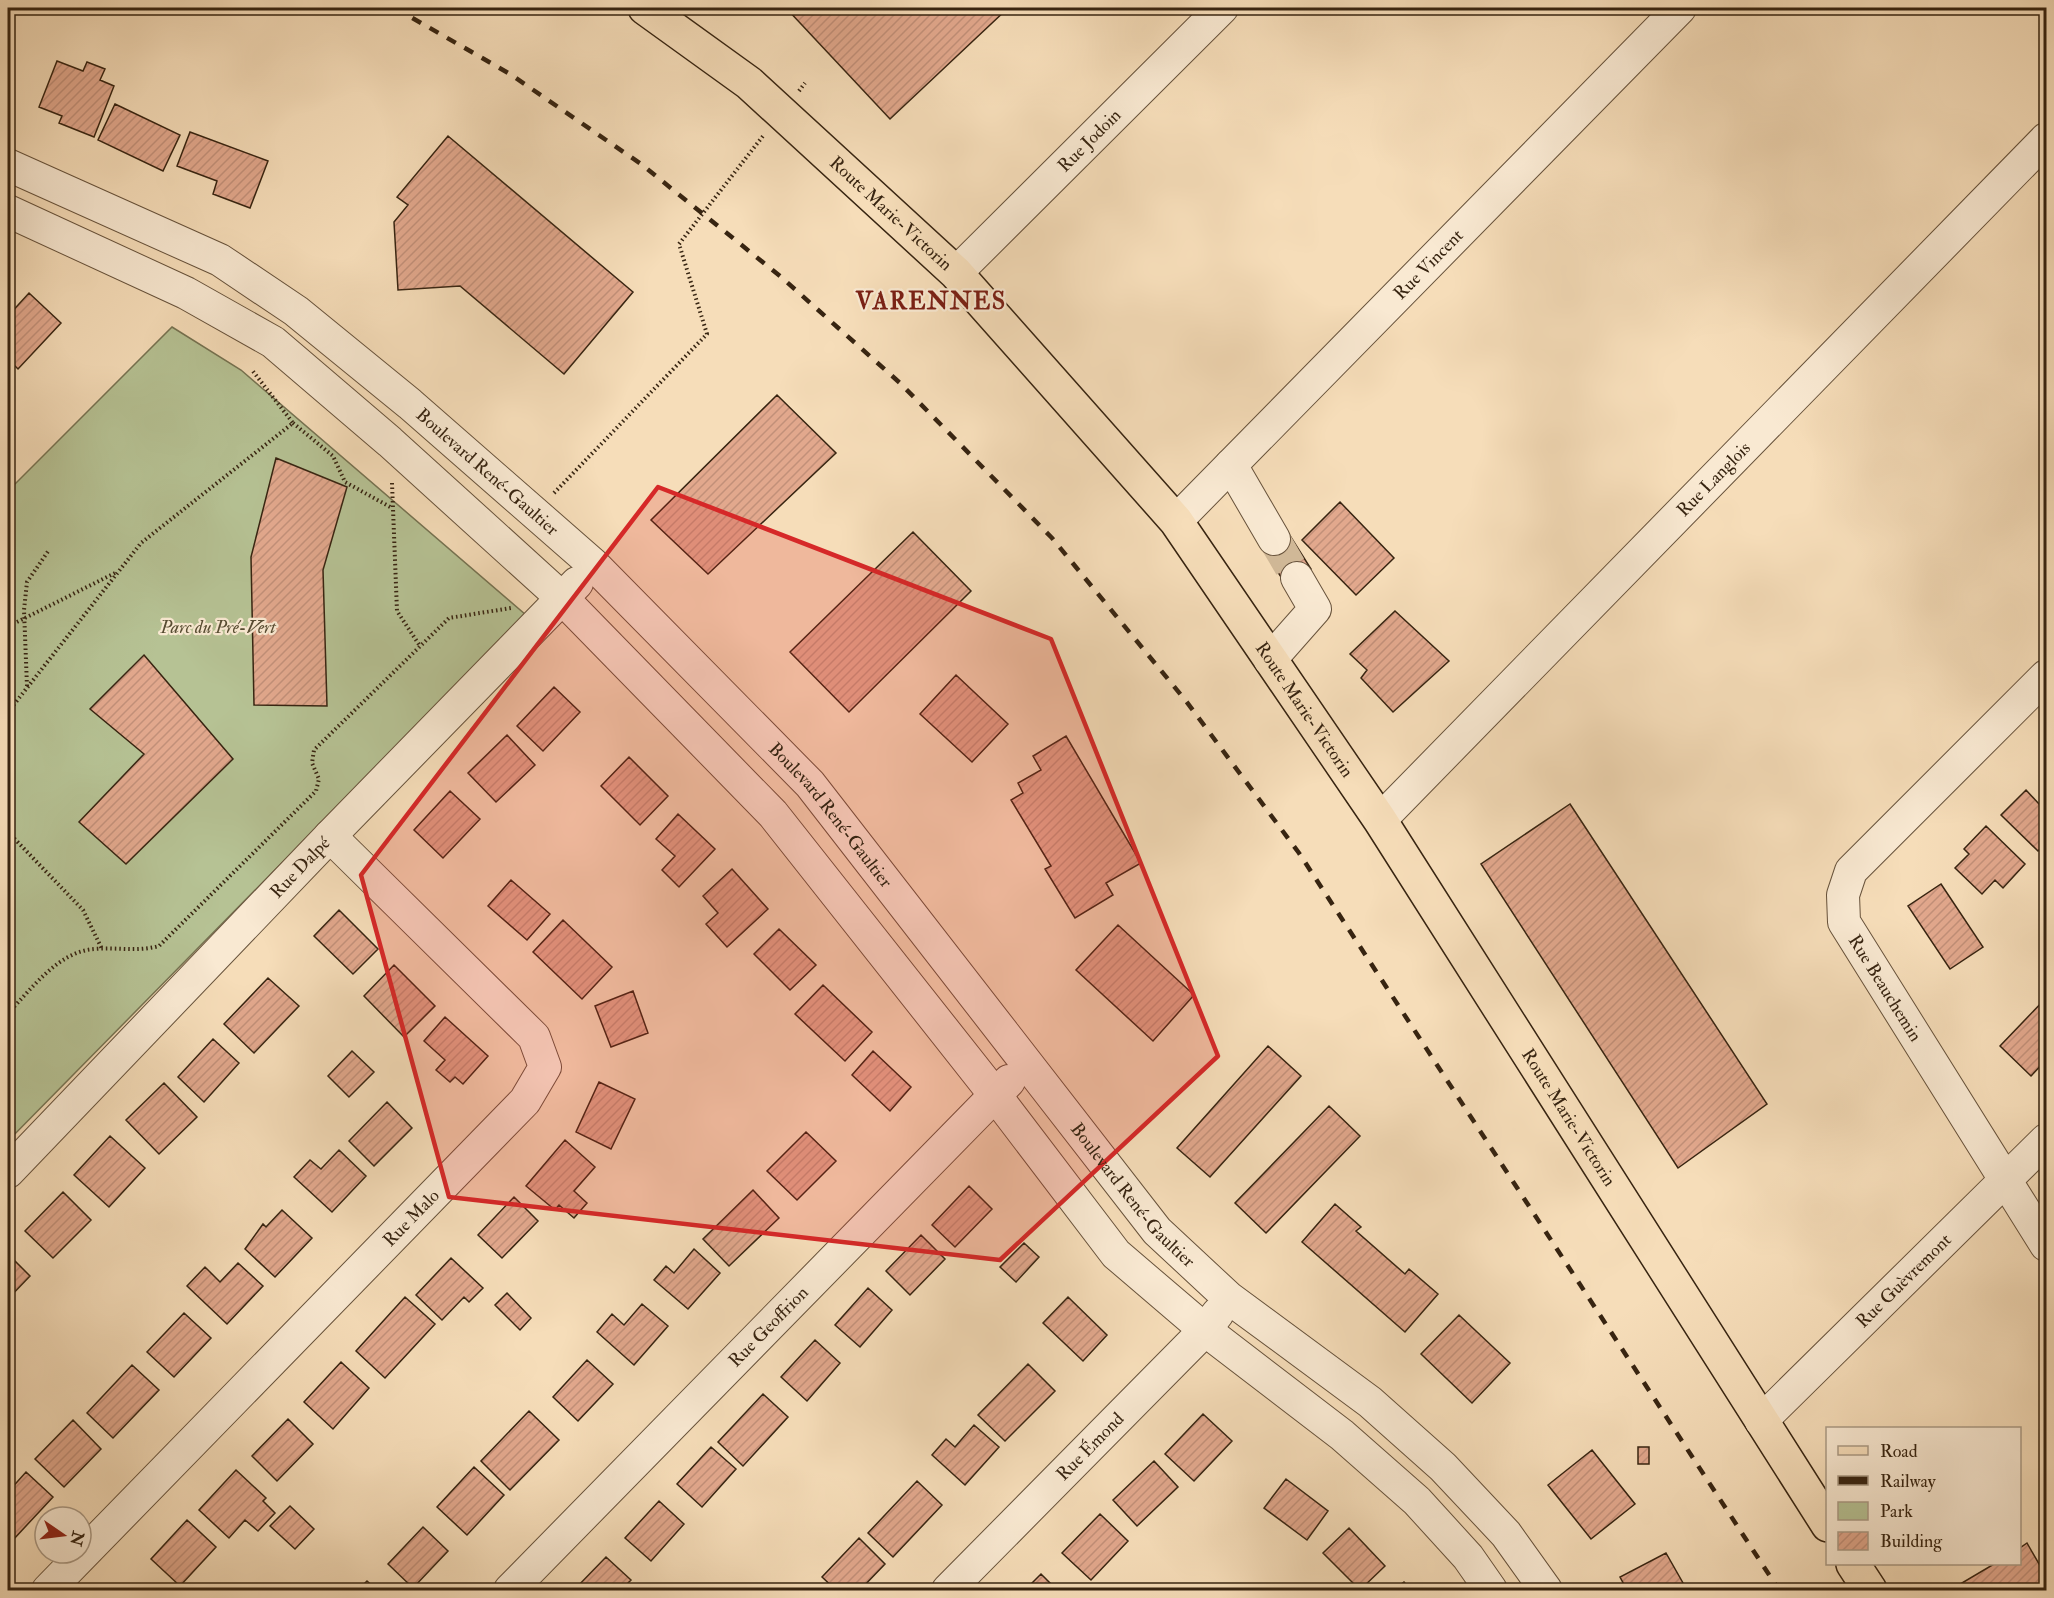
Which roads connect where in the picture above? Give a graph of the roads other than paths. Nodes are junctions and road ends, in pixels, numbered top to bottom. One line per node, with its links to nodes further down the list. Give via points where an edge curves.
1 (645, 8): 8 (main road, Route Marie-Victorin, via 749,83)
2 (1222, 8): 8 (street, Rue Jodoin)
3 (1680, 8): 11 (street, Rue Vincent)
4 (2046, 139): 19 (street, Rue Langlois)
5 (8, 165): 6 (street, Boulevard René-Gaultier)
6 (47, 182): 7 (street); 9 (street, Boulevard René-Gaultier, via 220,260)
7 (14, 223): 10 (street, via 186,293)
8 (956, 273): 12 (main road, Route Marie-Victorin)
9 (296, 311): 10 (street); 14 (street, Boulevard René-Gaultier, via 410,404)
10 (273, 342): 16 (street)
11 (1231, 465): 12 (street, Rue Vincent); 13 (street)
12 (1176, 521): 17 (main road, Route Marie-Victorin)
13 (1274, 539)
14 (594, 565): 16 (street, Rue Dalpé); 21 (street, Boulevard René-Gaultier, via 810,784)
15 (1297, 578): 17 (street, via 1315,609)
16 (562, 598): 20 (street, Rue Dalpé); 22 (street, via 773,814)
17 (1270, 660): 19 (main road, Route Marie-Victorin)
18 (2046, 676): 25 (street, Rue Beauchemin, via 1851,871 1843,895 1844,922)
19 (1380, 820): 29 (main road, Route Marie-Victorin)
20 (330, 836): 24 (street, Rue Dalpé); 32 (street, Rue Malo, via 534,1037 545,1067 525,1101)
21 (1027, 1062): 22 (street, Rue Geoffrion); 27 (street, Boulevard René-Gaultier, via 1157,1231)
22 (995, 1095): 28 (street, via 1116,1254); 33 (street, Rue Geoffrion)
23 (2046, 1140): 25 (street, Rue Guèvremont)
24 (8, 1172)
25 (2005, 1182): 26 (street, Rue Beauchemin); 29 (street, Rue Guèvremont)
26 (2046, 1245)
27 (1229, 1298): 28 (street, Rue Émond); 36 (street, Boulevard René-Gaultier, via 1370,1402 1443,1467 1506,1534)
28 (1205, 1330): 34 (street, Rue Émond); 35 (street, via 1342,1435 1417,1501 1468,1557)
29 (1761, 1421): 30 (main road, Route Marie-Victorin)
30 (1826, 1523)
31 (1853, 1565): 37 (main road)
32 (48, 1590)
33 (510, 1590)
34 (948, 1590)
35 (1491, 1590)
36 (1546, 1590)
37 (1870, 1590)

